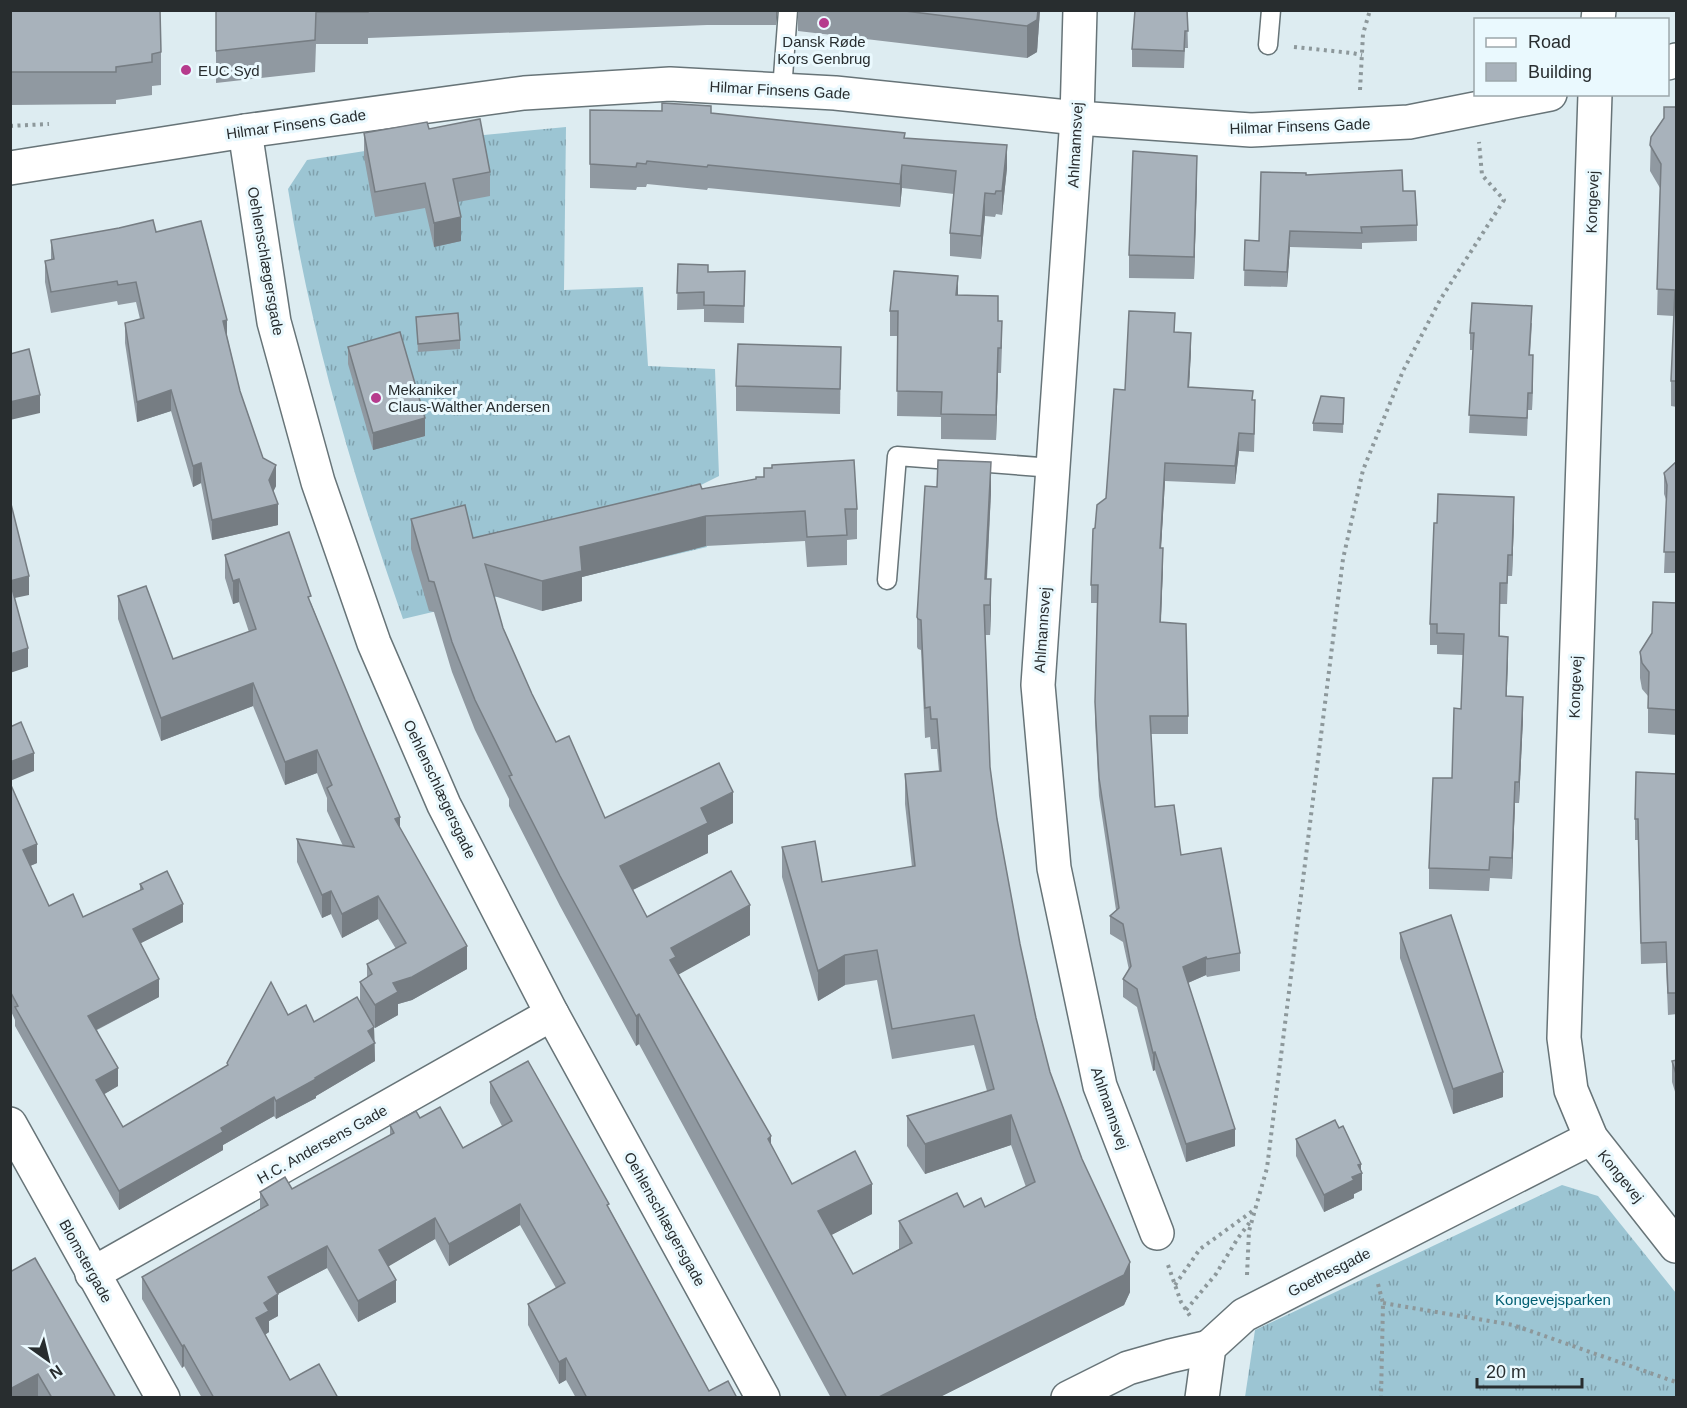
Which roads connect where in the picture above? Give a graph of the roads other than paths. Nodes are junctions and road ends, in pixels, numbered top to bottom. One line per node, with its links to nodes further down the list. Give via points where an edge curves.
1 (788, 10): 5 (lane)
2 (1080, 10): 8 (street, Ahlmannsvej)
3 (1271, 10): 4 (lane)
4 (1268, 45)
5 (782, 90): 8 (street, Hilmar Finsens Gade); 9 (street, Hilmar Finsens Gade, via 670,84 524,93)
6 (1540, 96): 8 (street, Hilmar Finsens Gade, via 1409,122 1251,130)
7 (1595, 96): 15 (street, Kongevej, via 1564,1038 1571,1090)
8 (1077, 118): 11 (street, Ahlmannsvej)
9 (245, 131): 10 (street, Hilmar Finsens Gade); 13 (street, Oehlenschlægersgade, via 274,322 318,482 374,643 444,805)
10 (10, 168)
11 (1053, 468): 12 (lane, via 897,456); 16 (street, Ahlmannsvej, via 1038,685 1054,868 1100,1086)
12 (887, 580)
13 (552, 1014): 18 (street, H.C. Andersens Gade); 21 (street, Oehlenschlægersgade)
14 (10, 1124): 18 (street, Blomstergade)
15 (1590, 1138): 17 (street, Kongevej); 19 (street, Goethesgade, via 1244,1315)
16 (1157, 1233)
17 (1677, 1246)
18 (92, 1274): 20 (street, Blomstergade)
19 (1209, 1347): 22 (street, Goethesgade, via 1128,1368); 23 (street)
20 (163, 1398)
21 (763, 1398)
22 (1068, 1398)
23 (1202, 1398)

